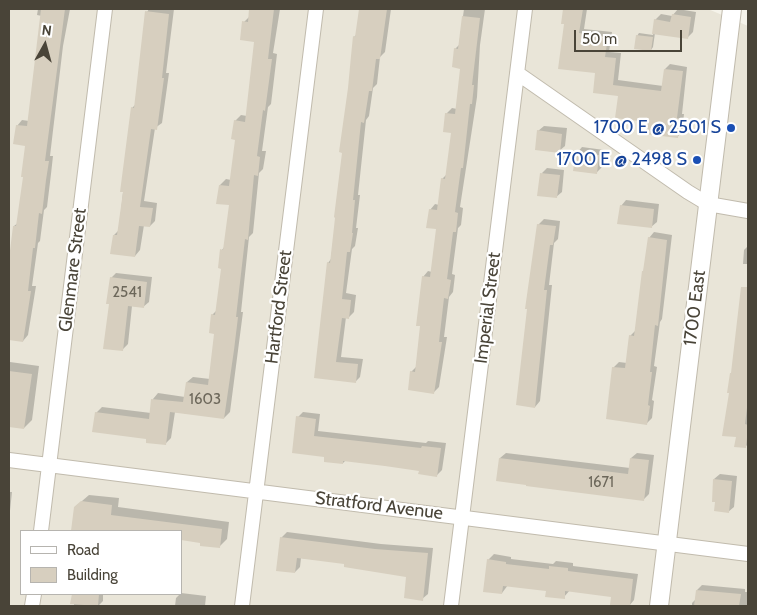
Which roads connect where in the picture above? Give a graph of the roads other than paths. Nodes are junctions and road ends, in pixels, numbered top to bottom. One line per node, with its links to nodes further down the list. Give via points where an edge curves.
1 (105, 9): 9 (street, Glenmare Street)
2 (316, 9): 10 (street, Hartford Street)
3 (524, 9): 5 (street, Imperial Street)
4 (732, 9): 6 (street, 1700 East)
5 (517, 73): 6 (street); 11 (street, Imperial Street)
6 (708, 204): 7 (street); 13 (street, 1700 East)
7 (748, 211)
8 (9, 460): 9 (street, Stratford Avenue)
9 (50, 465): 10 (street, Stratford Avenue); 12 (street, Glenmare Street)
10 (256, 491): 11 (street, Stratford Avenue); 15 (street, Hartford Street)
11 (462, 516): 13 (street, Stratford Avenue); 16 (street, Imperial Street)
12 (41, 530)
13 (666, 542): 14 (street, Stratford Avenue); 17 (street, 1700 East)
14 (748, 554)
15 (242, 606)
16 (451, 606)
17 (658, 606)

